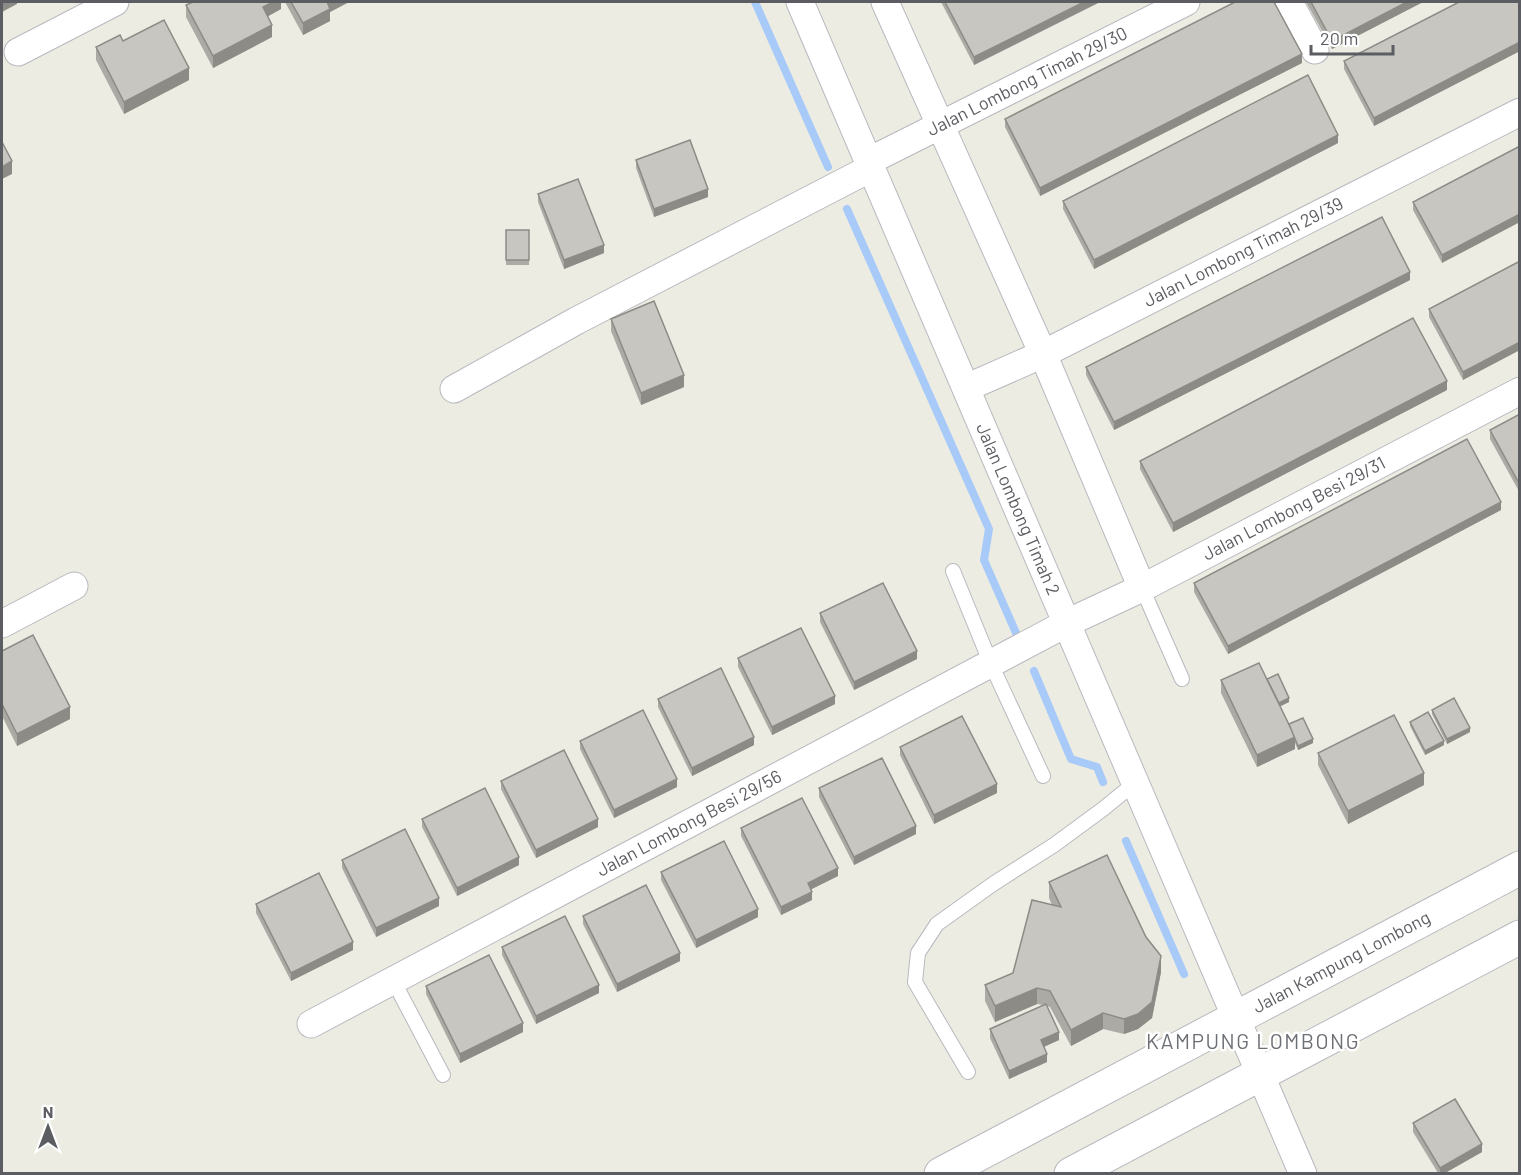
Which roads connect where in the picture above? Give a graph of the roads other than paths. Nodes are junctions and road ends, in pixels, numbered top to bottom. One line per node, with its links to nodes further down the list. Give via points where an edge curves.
1 (114, 2): 7 (street)
2 (800, 2): 10 (street, Jalan Lombong Timah 2)
3 (885, 2): 9 (street)
4 (1186, 2): 9 (street, Jalan Lombong Timah 29/30)
5 (1289, 2): 6 (street)
6 (1315, 50)
7 (18, 52)
8 (1520, 112): 11 (street, Jalan Lombong Timah 29/39)
9 (941, 126): 10 (street, Jalan Lombong Timah 29/30); 11 (street)
10 (870, 164): 12 (street, Jalan Lombong Timah 2); 13 (street, Jalan Lombong Timah 29/30)
11 (1043, 354): 12 (street, Jalan Lombong Timah 29/39); 17 (street)
12 (966, 388): 18 (street, Jalan Lombong Timah 2)
13 (454, 389)
14 (1520, 391): 17 (street, Jalan Lombong Besi 29/31)
15 (953, 571): 20 (lane)
16 (74, 586): 19 (street)
17 (1142, 588): 18 (street, Jalan Lombong Besi 29/31); 21 (lane)
18 (1066, 623): 20 (street, Jalan Lombong Besi 29/56); 23 (street, Jalan Lombong Timah 2)
19 (2, 624)
20 (991, 664): 22 (lane); 26 (street, Jalan Lombong Besi 29/56)
21 (1182, 679)
22 (1043, 776)
23 (1135, 783): 27 (street, Jalan Lombong Timah 2); 29 (lane, via 1054,845 937,924 918,953 915,982)
24 (1520, 868): 27 (street, Jalan Kampung Lombong)
25 (1520, 937): 31 (street)
26 (393, 980): 28 (street, Jalan Lombong Besi 29/56); 30 (lane)
27 (1236, 1018): 31 (street, Jalan Lombong Timah 2); 32 (street, Jalan Kampung Lombong)
28 (311, 1023)
29 (968, 1072)
30 (443, 1075)
31 (1260, 1075): 33 (street); 34 (street, Jalan Lombong Timah 2)
32 (941, 1173)
33 (1071, 1173)
34 (1303, 1173)

